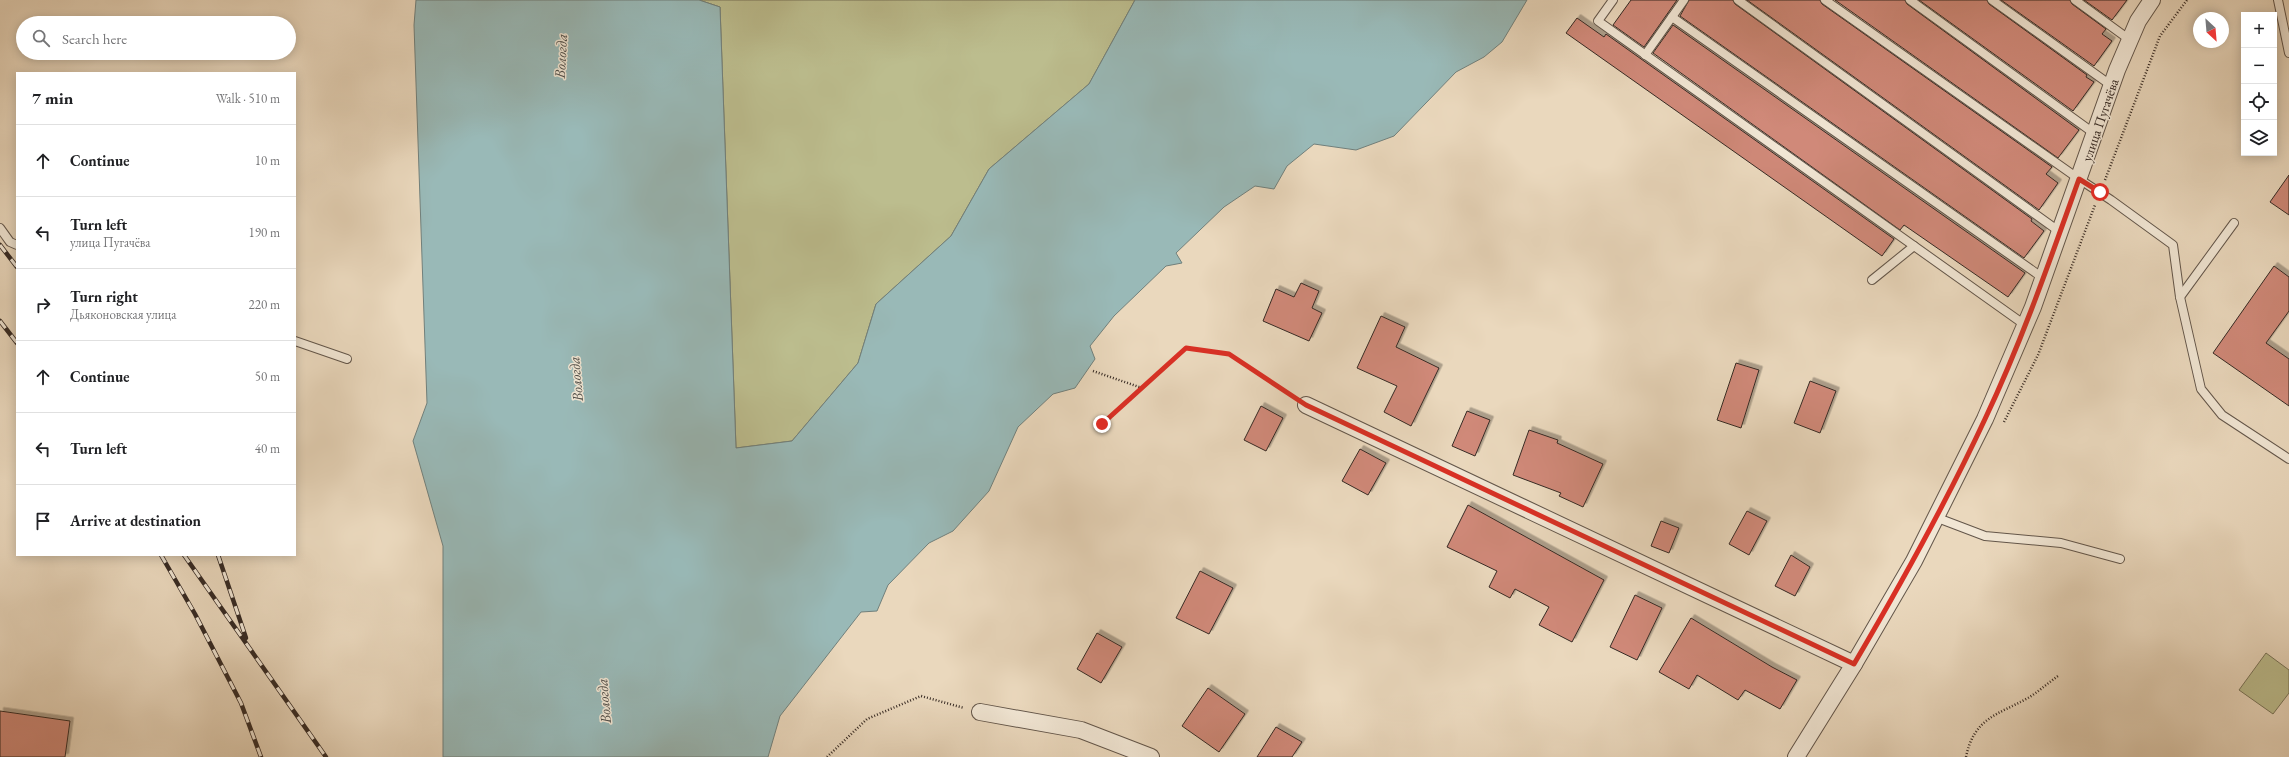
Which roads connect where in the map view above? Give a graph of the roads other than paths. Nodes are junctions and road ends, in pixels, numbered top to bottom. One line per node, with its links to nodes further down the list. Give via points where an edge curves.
1 (1613, 0): 13 (lane, via 1598,21)
2 (1684, 0): 10 (lane)
3 (1738, 0): 19 (lane)
4 (1825, 0): 16 (lane)
5 (1910, 0): 15 (lane)
6 (1992, 0): 14 (lane)
7 (2075, 0): 11 (lane)
8 (2152, 0): 11 (street, улица Пугачёва, via 2138,21)
9 (2278, 0): 12 (lane)
10 (1672, 17): 13 (lane); 22 (lane)
11 (2130, 40): 14 (street, улица Пугачёва)
12 (2289, 53)
13 (1645, 55): 21 (lane)
14 (2112, 86): 15 (street, улица Пугачёва)
15 (2095, 134): 16 (street, улица Пугачёва)
16 (2079, 179): 19 (street, улица Пугачёва); 24 (lane, via 2173,245)
17 (2234, 223): 24 (lane)
18 (0, 228): 20 (lane, via 10,242)
19 (2060, 232): 22 (street, улица Пугачёва)
20 (16, 244)
21 (1914, 246): 23 (lane); 25 (lane)
22 (2043, 278): 25 (street, улица Пугачёва)
23 (1872, 280)
24 (2180, 297): 29 (lane, via 2198,379 2206,397 2222,415)
25 (2025, 325): 30 (street, улица Пугачёва, via 1985,419)
26 (296, 341): 27 (lane)
27 (347, 359)
28 (1306, 405): 32 (street)
29 (2289, 459)
30 (1935, 517): 31 (lane, via 1985,536 2060,543); 32 (street, улица Пугачёва, via 1914,561)
31 (2120, 559)
32 (1854, 664): 35 (street, улица Пугачёва)
33 (980, 712): 34 (street, via 1081,730)
34 (1151, 757)
35 (1796, 757)

